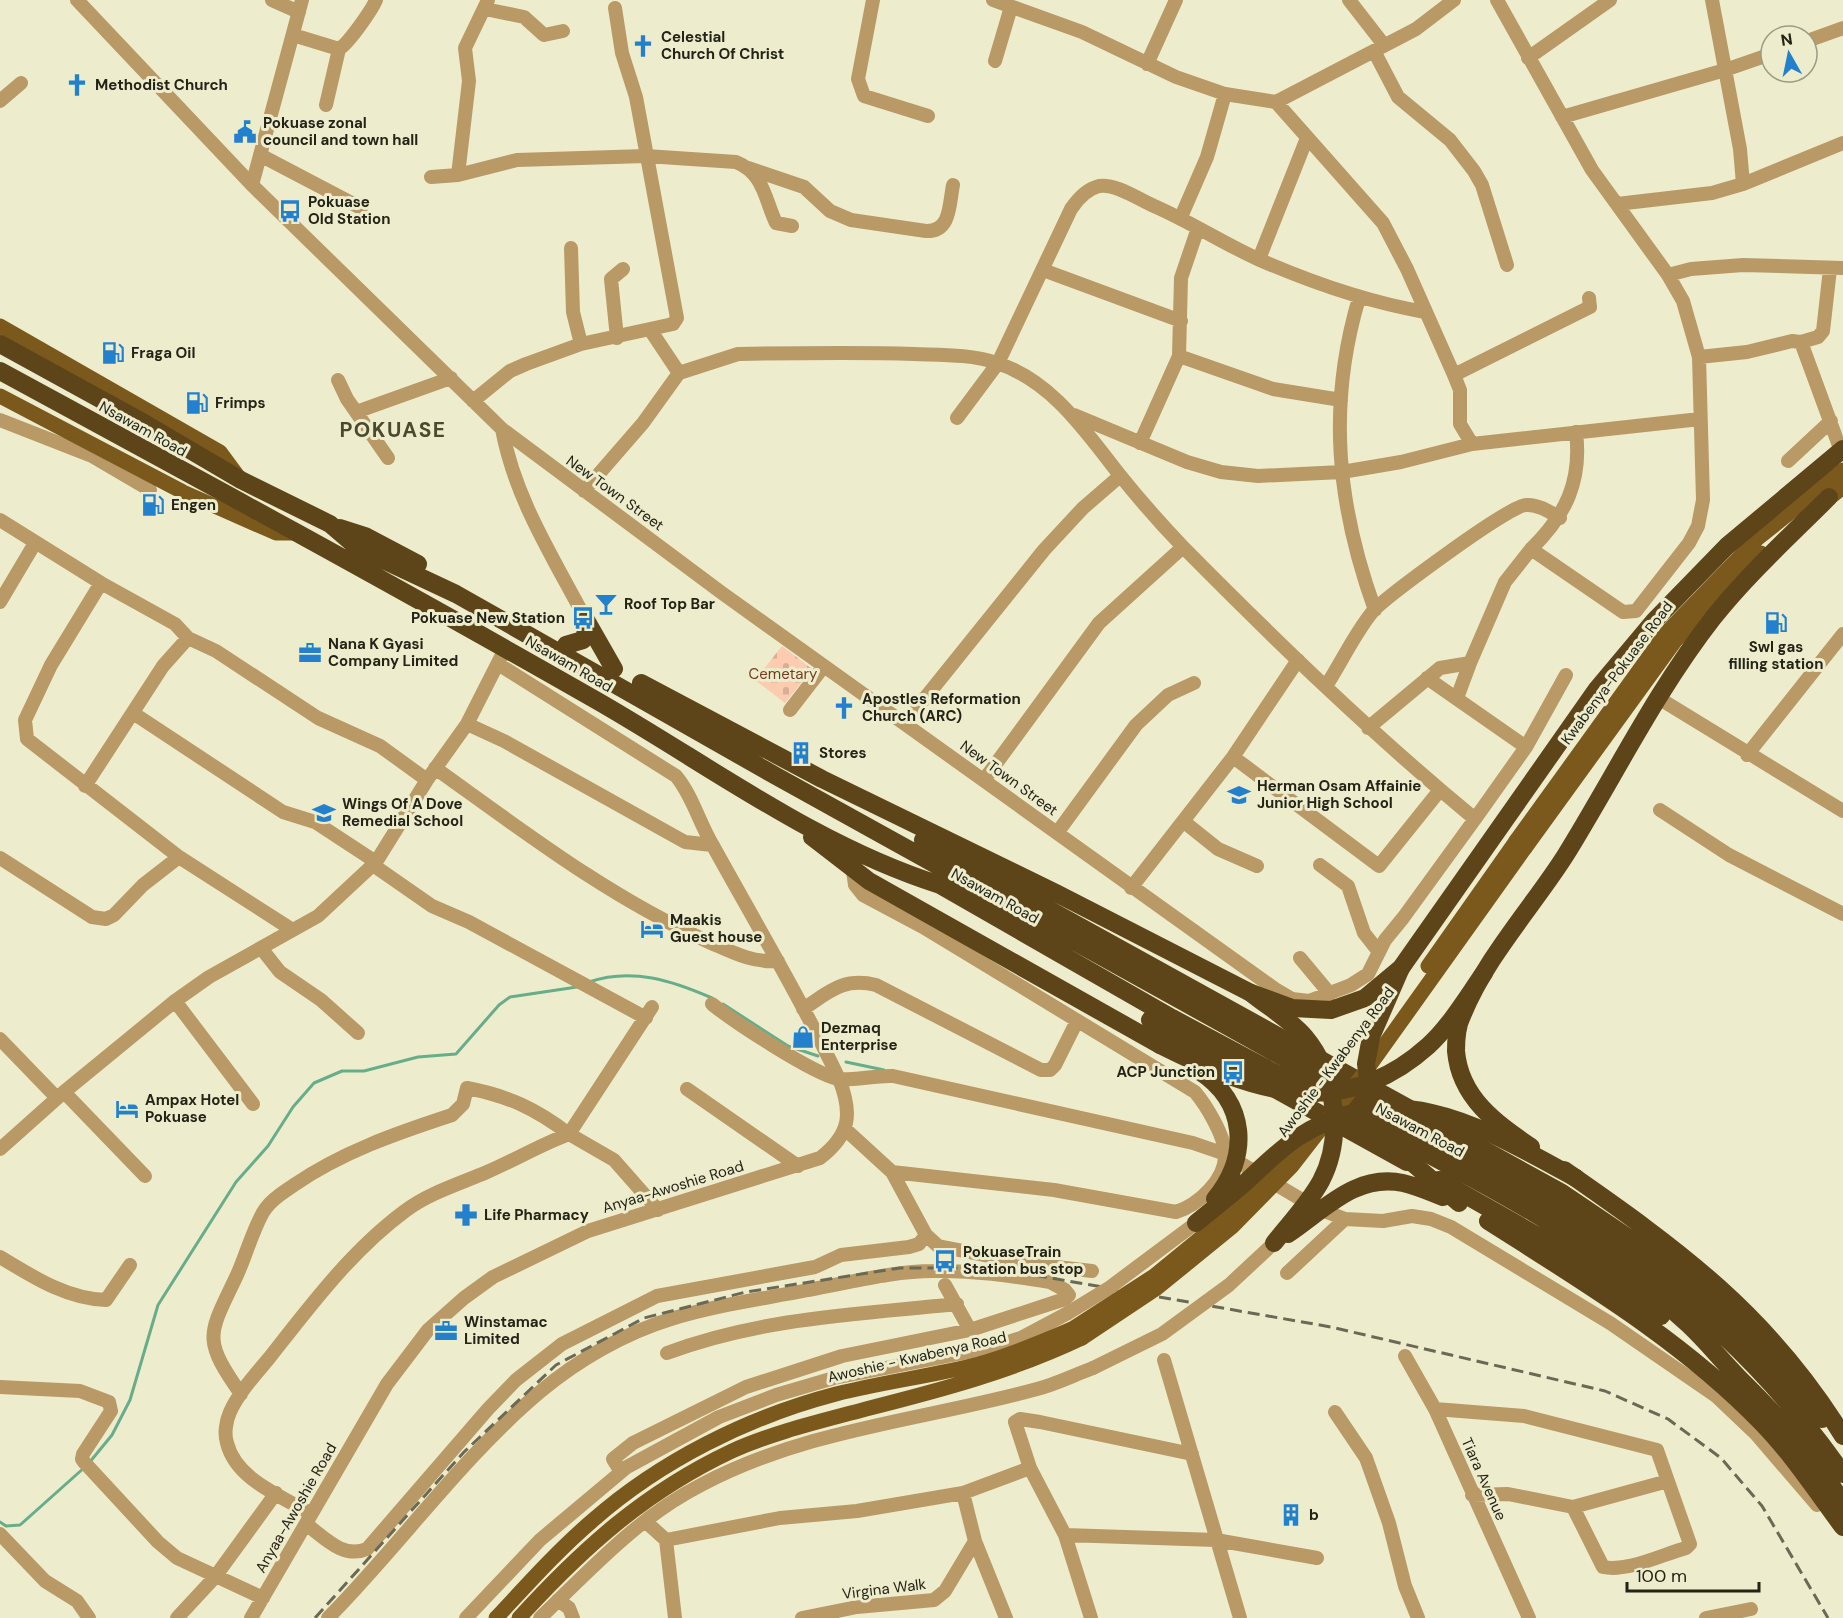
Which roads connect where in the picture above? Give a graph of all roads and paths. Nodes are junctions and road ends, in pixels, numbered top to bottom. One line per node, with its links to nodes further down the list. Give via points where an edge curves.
1 (77, 0): 42 (street, New Town Street)
2 (272, 0): 13 (street)
3 (376, 0): 21 (street, via 369,16)
4 (873, 0): 32 (street, via 858,79 864,96)
5 (993, 0): 14 (street)
6 (1176, 0): 25 (street)
7 (1349, 0): 20 (street)
8 (1454, 0): 20 (street, via 1416,29)
9 (1497, 0): 22 (street)
10 (1610, 0): 22 (street)
11 (1712, 0): 26 (street)
12 (487, 4): 17 (street, via 524,17 544,35); 39 (street, via 465,48 470,81)
13 (301, 6): 18 (street)
14 (1011, 7): 24 (street); 25 (street, via 1082,32)
15 (615, 8): 37 (street)
16 (1843, 28): 19 (street)
17 (563, 31)
18 (293, 35): 21 (street); 36 (street)
19 (1819, 37)
20 (1379, 48): 30 (street); 51 (street, via 1398,97 1450,140 1474,171)
21 (339, 49): 31 (street)
22 (1528, 58): 33 (street)
23 (1759, 58): 26 (street)
24 (995, 61)
25 (1147, 64): 28 (street)
26 (1725, 70): 33 (street); 41 (street)
27 (21, 83): 29 (street)
28 (1225, 94): 30 (street); 46 (street, via 1206,158)
29 (0, 101)
30 (1276, 102): 34 (street)
31 (326, 105)
32 (928, 116)
33 (1562, 117): 44 (street)
34 (1307, 138): 50 (street); 58 (street, via 1383,223)
35 (1843, 143): 41 (street)
36 (261, 154): 42 (street); 45 (street)
37 (646, 156): 38 (street, via 736,162); 39 (street, via 517,160); 61 (street, via 677,318 673,324)
38 (748, 168): 43 (street, via 804,187 830,211 851,220 926,231 936,231 944,224); 47 (street, via 766,192 776,224)
39 (458, 175): 40 (street)
40 (431, 177)
41 (1743, 184): 44 (street, via 1712,193)
42 (252, 185): 72 (street, New Town Street)
43 (953, 185)
44 (1617, 204): 55 (street)
45 (361, 208)
46 (1181, 217): 48 (street); 54 (street, via 1099,186 1081,196 1071,209)
47 (792, 226)
48 (1198, 228): 50 (street); 59 (street, via 1181,278)
49 (571, 248): 65 (street, via 573,312)
50 (1258, 259): 56 (street)
51 (1507, 265)
52 (624, 269): 62 (street, via 611,279)
53 (1836, 269): 55 (street, via 1743,264); 63 (street, via 1823,331 1818,337)
54 (1043, 270): 59 (street); 68 (street)
55 (1668, 275): 67 (street, via 1683,301)
56 (1359, 298): 58 (street); 75 (street, via 1343,358)
57 (1589, 298): 71 (street, via 1590,307)
58 (1425, 312): 71 (street)
59 (1181, 321): 66 (street)
60 (0, 326): 95 (main road, via 220,452)
61 (651, 331): 62 (street); 70 (street)
62 (617, 338): 65 (street)
63 (1801, 342): 67 (street); 82 (street)
64 (0, 344): 95 (highway, Nsawam Road)
65 (581, 344): 76 (street, via 517,367)
66 (1179, 356): 75 (street, via 1273,389); 85 (street)
67 (1698, 357): 80 (street)
68 (998, 363): 70 (street, via 954,355 738,354); 78 (street, via 1055,398); 79 (street)
69 (0, 371): 91 (highway, Nsawam Road)
70 (680, 373): 97 (street, via 644,423)
71 (1454, 375): 86 (street, via 1460,390 1460,424)
72 (451, 378): 76 (street, New Town Street); 77 (street)
73 (338, 380): 77 (street)
74 (0, 396): 90 (main road)
75 (1341, 400): 93 (street)
76 (473, 401): 83 (street, New Town Street)
77 (356, 412): 88 (street)
78 (1072, 414): 85 (street); 94 (street)
79 (957, 418)
80 (1700, 419): 84 (street); 105 (street, via 1703,500 1698,526 1636,611 1623,612)
81 (0, 420): 96 (street, via 92,456)
82 (1831, 422): 87 (street); 89 (street)
83 (502, 429): 97 (street, New Town Street); 109 (street, via 522,501)
84 (1576, 432): 86 (street); 99 (street, via 1577,468)
85 (1140, 443): 93 (street, via 1221,472 1258,476)
86 (1472, 444): 93 (street)
87 (1842, 450): 158 (highway, via 1727,546 1654,621 1597,689)
88 (388, 458)
89 (1788, 461)
90 (128, 463): 91 (main road); 102 (main road, via 276,533)
91 (170, 465): 102 (highway, Nsawam Road)
92 (1843, 470): 143 (main road, Kwabenya-Pokuase Road, via 1757,539 1666,633)
93 (1342, 472): 108 (street, via 1355,553)
94 (1120, 476): 104 (street); 126 (street, via 1044,550)
95 (241, 480): 101 (highway, Nsawam Road)
96 (150, 490)
97 (584, 491): 116 (street, New Town Street)
98 (1836, 492): 123 (highway, via 1733,594 1688,651); 143 (main road, Kwabenya-Pokuase Road, via 1739,573 1675,641)
99 (1560, 518): 105 (street); 108 (street, via 1525,505 1507,512)
100 (0, 520): 103 (street)
101 (330, 524): 112 (highway, via 365,536); 209 (highway, Nsawam Road, via 358,548 456,594 1579,1221 1660,1278 1733,1342 1771,1382)
102 (293, 533): 113 (highway, Nsawam Road)
103 (35, 543): 106 (street); 107 (street)
104 (1183, 547): 114 (street); 134 (street, via 1099,623)
105 (1531, 549): 115 (street, via 1505,582)
106 (101, 583): 111 (street, via 175,624); 135 (street, via 51,665 24,726 32,745)
107 (0, 602)
108 (1375, 610): 121 (street)
109 (586, 620): 112 (highway, via 583,640); 117 (highway)
110 (1843, 634): 130 (street)
111 (188, 638): 125 (street); 132 (street, via 216,651 318,718)
112 (566, 645): 117 (highway)
113 (501, 656): 127 (street); 140 (highway, Nsawam Road, via 639,725); 144 (street, via 676,776 688,790)
114 (1298, 660): 121 (street); 131 (street)
115 (1470, 663): 119 (street, via 1440,668); 122 (street)
116 (824, 666): 124 (street); 126 (street, New Town Street)
117 (614, 669): 133 (highway)
118 (1566, 675): 129 (street, New Town Street)
119 (1427, 678): 122 (street); 128 (street)
120 (1194, 683): 142 (street, via 1168,695 1136,725)
121 (1326, 686): 128 (street)
122 (1457, 698): 129 (street)
123 (1660, 699): 130 (street); 159 (highway, via 1563,859)
124 (790, 710)
125 (133, 713): 135 (street); 147 (street, via 283,812 311,820)
126 (905, 723): 134 (street, New Town Street)
127 (467, 724): 132 (street); 144 (street, via 685,842)
128 (1368, 728): 136 (street)
129 (1526, 747): 139 (street, New Town Street)
130 (1747, 755): 137 (street)
131 (1233, 757): 136 (street, via 1379,866); 141 (street)
132 (431, 774): 147 (street); 157 (street, via 645,911 752,961)
133 (822, 779): 160 (highway); 205 (highway, via 957,861 1563,1193 1673,1268 1713,1302 1745,1332)
134 (984, 780): 142 (street, New Town Street)
135 (85, 786): 145 (street)
136 (1440, 790): 139 (street)
137 (1841, 805)
138 (1660, 810): 152 (street, via 1729,855)
139 (1475, 819): 155 (street, New Town Street)
140 (792, 820): 150 (highway); 214 (highway, Nsawam Road, via 907,874 934,896 1564,1251 1711,1350 1785,1424 1817,1462)
141 (1183, 821): 148 (street, via 1218,849); 151 (street)
142 (1057, 833): 151 (street, New Town Street)
143 (1521, 844): 196 (main road, Awoshie - Kwabenya Road, bridge, via 1300,1143 1200,1238)
144 (712, 845): 157 (street)
145 (179, 857): 146 (street, via 106,919 92,917); 153 (street)
146 (0, 858)
147 (374, 863): 153 (street, via 318,916); 174 (street, via 432,906 583,984 649,1013)
148 (1257, 866)
149 (1320, 866): 155 (street, via 1348,886 1364,933)
150 (853, 871): 165 (street, via 855,885 863,895 923,927); 168 (highway)
151 (1131, 888): 161 (street, New Town Street, via 1292,999 1309,1001)
152 (1843, 914)
153 (291, 929): 154 (street)
154 (261, 948): 162 (street); 166 (street, via 280,972 321,1000)
155 (1379, 952): 161 (street, New Town Street, via 1368,974)
156 (1300, 958): 161 (street)
157 (778, 961): 164 (street)
158 (1401, 968): 160 (highway, bridge, via 1365,998 1331,1010 1292,1008); 181 (highway, bridge, via 1371,1037 1366,1064 1372,1108 1395,1148)
159 (1484, 973): 168 (highway, bridge, via 1429,1045 1388,1073 1353,1088 1305,1094 1279,1092 1230,1078); 180 (highway, bridge, via 1458,1030 1459,1071 1467,1089 1499,1124)
160 (1251, 993): 186 (highway, bridge, via 1303,1035 1315,1050 1333,1106 1334,1132 1322,1179)
161 (1330, 994)
162 (175, 1001): 171 (street); 172 (street)
163 (712, 1004): 169 (street, via 762,1038)
164 (803, 1009): 165 (street, via 843,984 853,981 876,985 1041,1070 1056,1065); 169 (street)
165 (1077, 1022): 176 (street, via 1195,1092 1207,1106)
166 (358, 1033)
167 (0, 1039): 171 (street)
168 (1160, 1045): 184 (highway, bridge, via 1212,1079 1236,1113 1240,1130 1240,1145 1226,1186)
169 (839, 1079): 173 (street, via 846,1098); 176 (street, via 893,1076 1193,1143)
170 (687, 1089): 177 (street)
171 (61, 1095): 175 (street); 179 (street)
172 (252, 1104)
173 (845, 1130): 177 (street, Anyaa-Awoshie Road, via 820,1158); 178 (street)
174 (569, 1134): 182 (street, via 614,1160); 201 (street, via 404,1211 344,1267); 201 (street, via 536,1110 467,1088 463,1104 452,1115 326,1163 273,1200 261,1216 213,1330 218,1362)
175 (0, 1149)
176 (1225, 1154): 178 (street, via 1220,1173 1205,1195 1176,1212 1054,1190); 183 (street, via 1314,1207)
177 (798, 1166): 182 (street, Anyaa-Awoshie Road)
178 (892, 1172): 185 (street)
179 (145, 1176)
180 (1576, 1178): 184 (highway, bridge, via 1447,1115 1406,1108 1360,1112 1328,1120 1300,1135); 204 (highway, via 1656,1233 1738,1302 1823,1403)
181 (1459, 1203): 186 (highway, bridge, via 1405,1183 1365,1183 1342,1194); 218 (highway, via 1700,1364 1795,1461)
182 (658, 1210): 216 (street, Anyaa-Awoshie Road, via 588,1231 508,1269 441,1317 387,1384)
183 (1345, 1219): 191 (street); 218 (street, via 1431,1219 1526,1270 1716,1396 1756,1434 1824,1513)
184 (1196, 1223): 208 (street, bridge, via 1109,1288 1020,1338 989,1348 834,1378 776,1395 719,1417)
185 (926, 1235): 188 (street, via 946,1249); 216 (street, via 919,1244 909,1247 841,1255 815,1267 657,1296 562,1344 532,1366 488,1409 367,1549 342,1550)
186 (1274, 1244): 217 (street, bridge, via 1229,1285 1162,1334 1093,1368 1040,1389 845,1431 785,1448 700,1485)
187 (0, 1257): 189 (street, via 52,1287 87,1300 106,1300)
188 (1030, 1264): 190 (street); 192 (street)
189 (130, 1265)
190 (1092, 1270)
191 (1287, 1273)
192 (1028, 1279): 195 (street, via 1050,1282 1068,1295); 232 (street, via 933,1271 899,1274 681,1317 640,1331 569,1370 497,1430)
193 (945, 1285): 194 (street)
194 (957, 1304): 195 (street); 197 (street, via 861,1311 718,1337)
195 (970, 1330): 208 (street, via 842,1356 746,1387 615,1455 613,1459)
196 (1077, 1334): 234 (main road, Awoshie - Kwabenya Road, via 988,1361 836,1394 726,1434 653,1476 593,1520); 235 (main road, Awoshie - Kwabenya Road, via 1038,1359 980,1379 780,1433 695,1470 638,1505 574,1560)
197 (667, 1353)
198 (1405, 1356): 202 (street, Tiara Avenue)
199 (1164, 1360): 206 (street)
200 (0, 1387): 225 (street, via 80,1391 109,1402 111,1411 82,1459 158,1542 177,1558)
201 (241, 1394): 211 (street, via 228,1419 227,1444 245,1473)
202 (1435, 1409): 210 (street, via 1524,1416 1650,1446 1658,1450); 213 (street, Tiara Avenue)
203 (1335, 1412): 243 (street, via 1366,1458)
204 (1843, 1436)
205 (1843, 1443)
206 (1192, 1454): 207 (street, via 1020,1419 1015,1422); 222 (street)
207 (1030, 1468): 212 (street); 220 (street)
208 (621, 1472): 233 (street, via 540,1540)
209 (1843, 1474)
210 (1668, 1481): 215 (street); 215 (street, via 1690,1544 1631,1564 1612,1569 1602,1567)
211 (276, 1493): 216 (street); 225 (street)
212 (963, 1493): 221 (street, via 847,1512 780,1518); 223 (street)
213 (1472, 1495): 215 (street, via 1508,1494); 244 (street, Tiara Avenue)
214 (1843, 1503)
215 (1573, 1507)
216 (309, 1519): 226 (street, Anyaa-Awoshie Road)
217 (645, 1521): 221 (street); 227 (street)
218 (1843, 1528)
219 (0, 1534): 229 (street, via 45,1581 77,1601)
220 (1065, 1535): 222 (street); 241 (street)
221 (666, 1540): 238 (street)
222 (1216, 1540): 224 (street); 242 (street)
223 (975, 1541): 239 (street, Virgina Walk, via 945,1591 934,1600 857,1607); 240 (street)
224 (1317, 1558)
225 (214, 1577): 226 (street); 230 (street)
226 (263, 1598): 231 (street, Anyaa-Awoshie Road)
227 (558, 1600): 236 (street); 237 (street, via 569,1608)
228 (1751, 1609): 245 (street)
229 (89, 1618)
230 (177, 1618)
231 (251, 1618)
232 (328, 1618)
233 (466, 1618)
234 (496, 1618)
235 (519, 1618)
236 (540, 1618)
237 (573, 1618)
238 (675, 1618)
239 (802, 1618)
240 (1006, 1618)
241 (1091, 1618)
242 (1240, 1618)
243 (1418, 1618)
244 (1529, 1618)
245 (1706, 1618)

